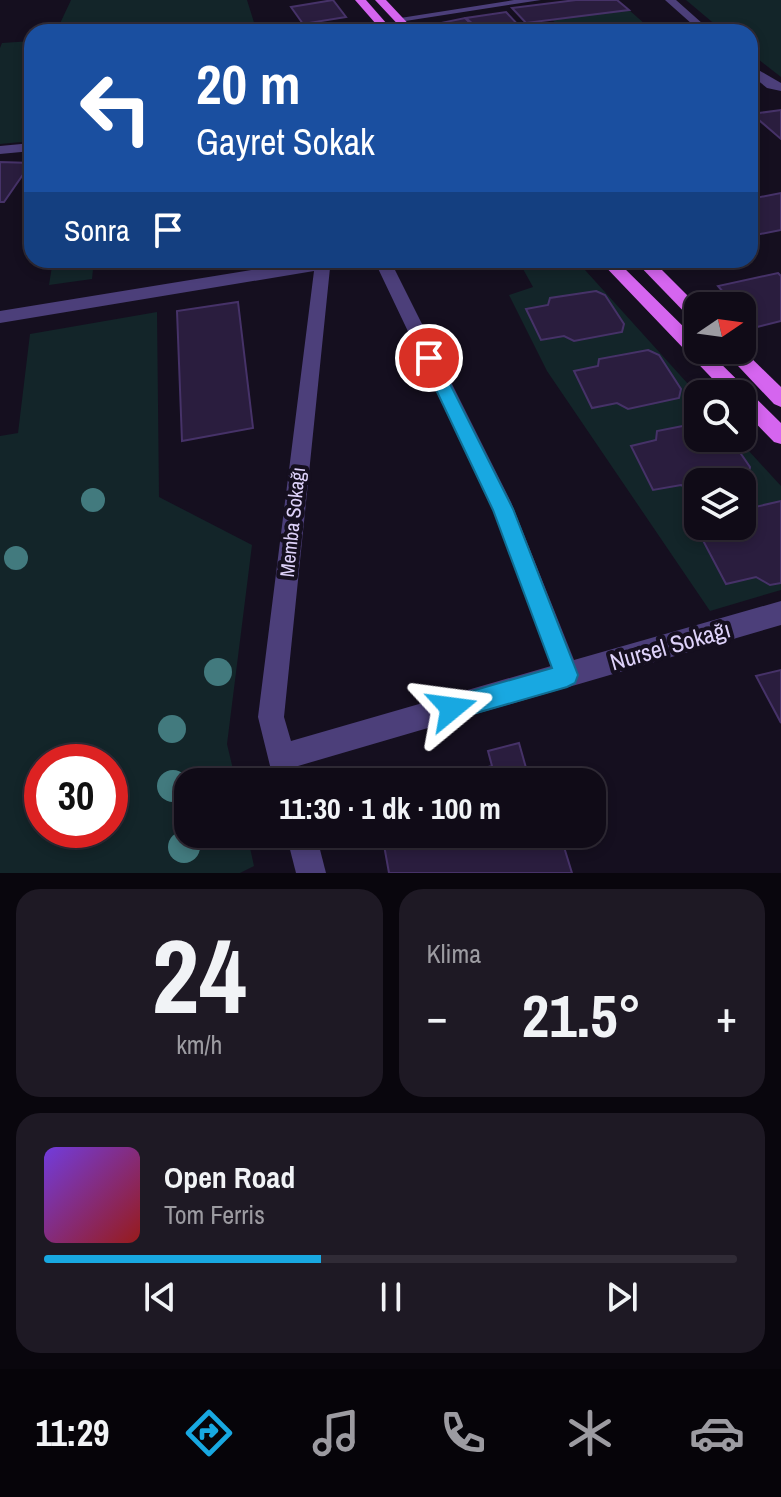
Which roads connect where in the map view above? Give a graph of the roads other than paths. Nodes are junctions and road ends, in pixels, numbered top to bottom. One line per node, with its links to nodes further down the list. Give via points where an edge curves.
1 (360, 0): 6 (main road)
2 (380, 0): 5 (main road)
3 (536, 0): 5 (street)
4 (670, 0): 8 (street)
5 (399, 19): 7 (main road)
6 (381, 24)
7 (404, 24)
8 (698, 24)
9 (758, 74): 10 (street)
10 (781, 87)
11 (24, 148): 12 (street)
12 (0, 150)
13 (289, 268): 19 (street)
14 (329, 268): 27 (street, Memba Sokağı, via 305,398 271,717)
15 (386, 268): 26 (street, via 503,509)
16 (615, 268): 21 (main road)
17 (650, 268): 18 (main road)
18 (684, 302)
19 (0, 317)
20 (746, 364): 22 (main road)
21 (726, 380)
22 (781, 399)
23 (756, 410): 24 (main road)
24 (781, 436)
25 (781, 613): 26 (street, Nursel Sokağı)
26 (567, 675): 28 (street, Nursel Sokağı)
27 (285, 768)
28 (288, 768)
29 (305, 848): 30 (street)
30 (311, 873)

